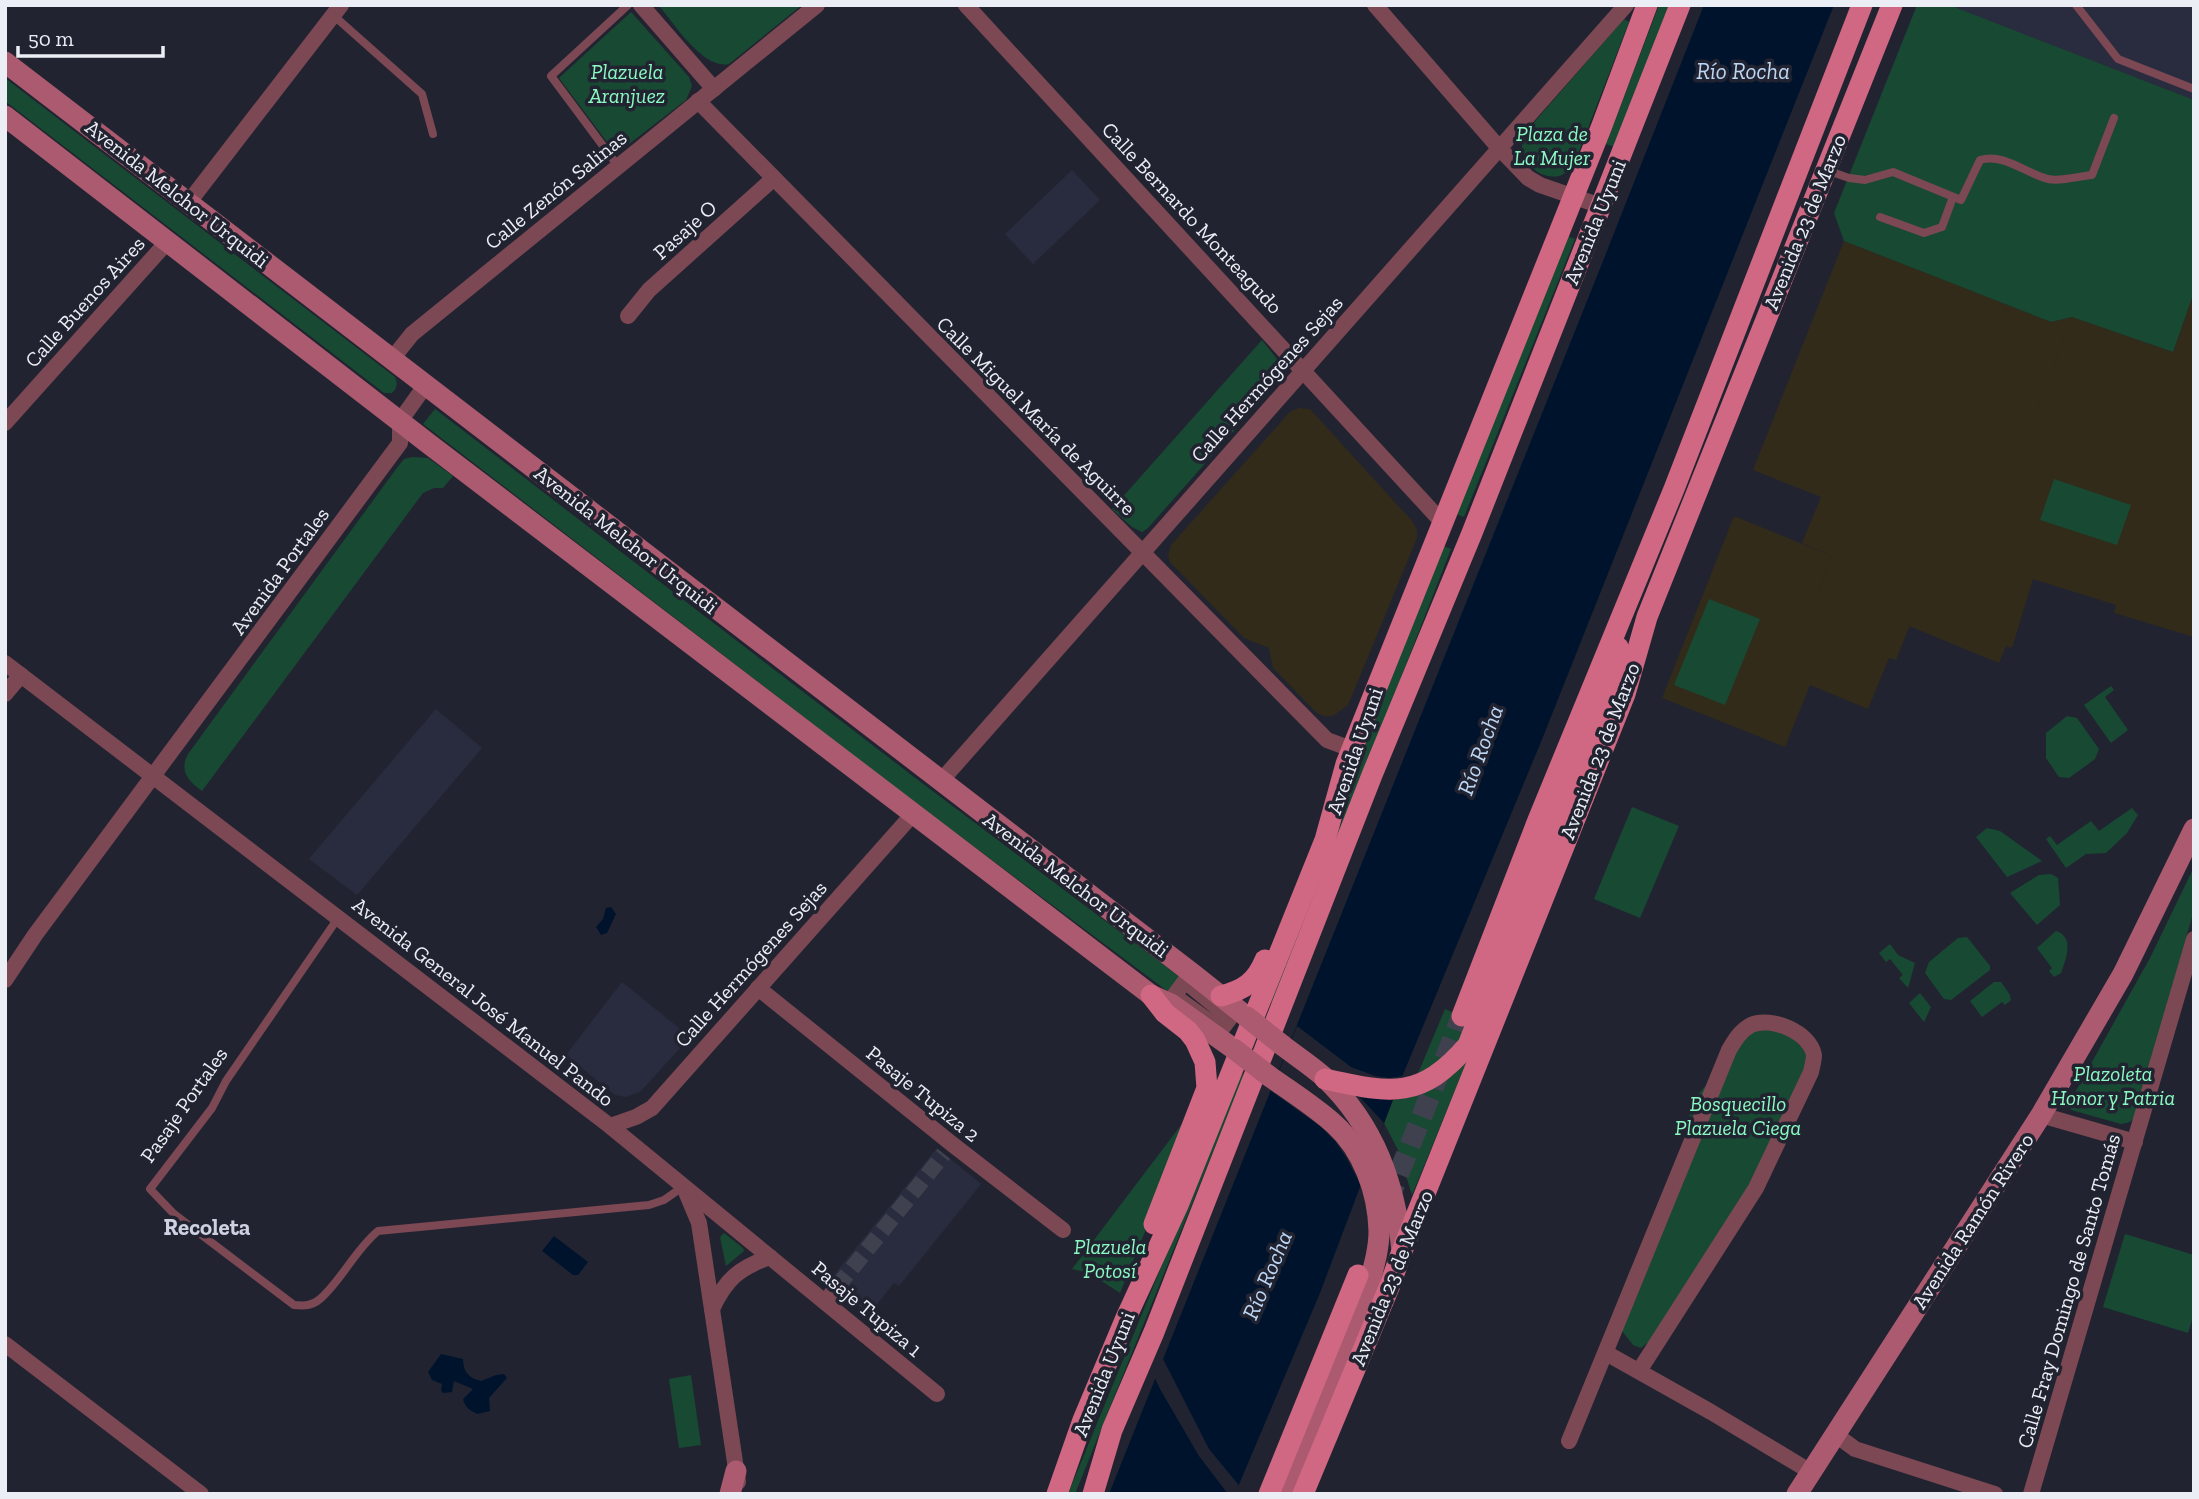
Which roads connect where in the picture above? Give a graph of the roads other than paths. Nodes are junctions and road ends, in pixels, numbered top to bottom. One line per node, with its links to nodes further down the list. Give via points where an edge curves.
1 (628, 5): 21 (lane, via 551,76)
2 (817, 5): 14 (street, Calle Zenón Salinas)
3 (966, 5): 32 (street, Calle Bernardo Monteagudo)
4 (1375, 5): 20 (street)
5 (1626, 5): 20 (street, Calle Hermógenes Sejas)
6 (1647, 5): 24 (main road, Avenida Uyuni)
7 (1680, 5): 27 (main road, Avenida Uyuni)
8 (1862, 5): 38 (main road, Avenida 23 de Marzo)
9 (1892, 5): 22 (main road, Avenida 23 de Marzo)
10 (2076, 5): 15 (lane, via 2118,59)
11 (647, 7): 14 (street)
12 (337, 10): 19 (lane, via 422,94); 26 (street)
13 (5, 62): 26 (main road, Avenida Melchor Urquidi)
14 (714, 89): 16 (street, Calle Zenón Salinas)
15 (2194, 89)
16 (698, 101): 21 (street, Calle Zenón Salinas); 23 (street, Calle Miguel María de Aguirre)
17 (5, 116): 29 (main road, Avenida Melchor Urquidi)
18 (2113, 118): 25 (lane, via 2092,174 2050,180 1989,158 1980,160 1961,200)
19 (433, 134)
20 (1500, 149): 24 (street, via 1528,178); 32 (street, Calle Hermógenes Sejas)
21 (618, 166): 31 (street, Calle Zenón Salinas, via 412,334)
22 (1826, 170): 25 (lane, via 1865,180 1893,172); 61 (main road, Avenida 23 de Marzo, via 1647,617 1625,694)
23 (773, 179): 30 (street, Pasaje O, via 649,290); 37 (street, Calle Miguel María de Aguirre)
24 (1573, 197): 27 (street); 36 (main road, Avenida Uyuni)
25 (1954, 197): 28 (lane, via 1942,227 1924,233)
26 (189, 202): 31 (main road, Avenida Melchor Urquidi)
27 (1601, 206): 73 (main road, Avenida Uyuni)
28 (1880, 217)
29 (168, 241): 34 (main road, Avenida Melchor Urquidi); 35 (street, Calle Buenos Aires)
30 (628, 316)
31 (391, 359): 33 (main road, Avenida Melchor Urquidi)
32 (1303, 369): 36 (street, Calle Bernardo Monteagudo); 37 (street, Calle Hermógenes Sejas)
33 (425, 386): 34 (street, Avenida Portales); 44 (main road, Avenida Melchor Urquidi)
34 (400, 421): 43 (street, Avenida Portales, via 400,443); 45 (main road, Avenida Melchor Urquidi)
35 (5, 423)
36 (1443, 523): 42 (main road, Avenida Uyuni)
37 (1142, 552): 42 (street, Calle Miguel María de Aguirre); 44 (street, Calle Hermógenes Sejas)
38 (1623, 614): 54 (main road, Avenida 23 de Marzo); 55 (main road, via 1614,678 1468,1045 1446,1069 1409,1088 1379,1091)
39 (5, 663): 40 (street, Avenida General José Manuel Pando)
40 (20, 675): 41 (street); 43 (street, Avenida General José Manuel Pando)
41 (5, 694)
42 (1348, 757): 53 (main road, via 1259,974 1247,987); 63 (main road, Avenida Uyuni, via 1325,840)
43 (154, 777): 47 (street, Avenida General José Manuel Pando); 50 (street)
44 (940, 782): 53 (main road, Avenida Melchor Urquidi)
45 (913, 814): 51 (street, Calle Hermógenes Sejas); 52 (main road, Avenida Melchor Urquidi)
46 (2194, 829): 56 (main road, Avenida Ramón Rivero, via 2123,974)
47 (339, 918): 57 (street, Avenida General José Manuel Pando); 59 (lane, Pasaje Portales, via 212,1108 150,1189 174,1214 294,1305 305,1306 319,1300 378,1231 649,1205)
48 (2194, 939): 49 (street, Calle Fray Domingo de Santo Tomás)
49 (2189, 978): 58 (street, Calle Fray Domingo de Santo Tomás)
50 (5, 980)
51 (758, 988): 57 (street, Calle Hermógenes Sejas, via 652,1108); 60 (street, Pasaje Tupiza 2, via 948,1149)
52 (1150, 995): 63 (main road, via 1195,1040 1205,1062 1207,1088 1150,1234); 86 (main road, Avenida Melchor Urquidi, bridge, via 1171,1004 1333,1123 1354,1147 1372,1189 1379,1230 1369,1284)
53 (1221, 996): 55 (main road, Avenida Melchor Urquidi, bridge)
54 (1462, 1016)
55 (1325, 1079): 61 (main road, Avenida Melchor Urquidi, via 1362,1122 1375,1146 1396,1206)
56 (2041, 1115): 58 (street); 74 (main road, Avenida Ramón Rivero)
57 (610, 1126): 59 (street, Avenida General José Manuel Pando)
58 (2135, 1142): 90 (street, Calle Fray Domingo de Santo Tomás)
59 (684, 1186): 62 (street, Pasaje Tupiza 1); 67 (street, Avenida General José Manuel Pando, via 699,1223)
60 (1063, 1230)
61 (1402, 1251): 87 (main road, Avenida 23 de Marzo)
62 (770, 1257): 66 (street, Pasaje Tupiza 1); 67 (street, via 734,1274)
63 (1150, 1265): 72 (main road, Avenida Uyuni)
64 (1359, 1275): 85 (main road, Avenida 23 de Marzo)
65 (837, 1287): 66 (street)
66 (825, 1302): 71 (street, Pasaje Tupiza 1)
67 (712, 1309): 76 (street, Avenida General José Manuel Pando)
68 (5, 1344): 78 (street)
69 (1606, 1353): 70 (street); 70 (street, via 1739,1033 1753,1024 1766,1023 1804,1037 1814,1055 1811,1072 1756,1188); 75 (street)
70 (1639, 1371): 77 (street)
71 (937, 1394)
72 (1083, 1420): 81 (main road); 82 (main road, Avenida Uyuni)
73 (1112, 1430): 83 (main road); 84 (main road, Avenida Uyuni)
74 (1836, 1435): 77 (main road, Avenida Ramón Rivero); 89 (street, via 1856,1450)
75 (1569, 1441)
76 (736, 1471): 79 (main road); 80 (street, Avenida General José Manuel Pando)
77 (1811, 1472): 88 (main road, Avenida Ramón Rivero)
78 (201, 1494)
79 (730, 1494)
80 (740, 1494)
81 (1043, 1494)
82 (1057, 1494)
83 (1079, 1494)
84 (1093, 1494)
85 (1269, 1494)
86 (1281, 1494)
87 (1303, 1494)
88 (1797, 1494)
89 (1996, 1494)
90 (2031, 1494)

